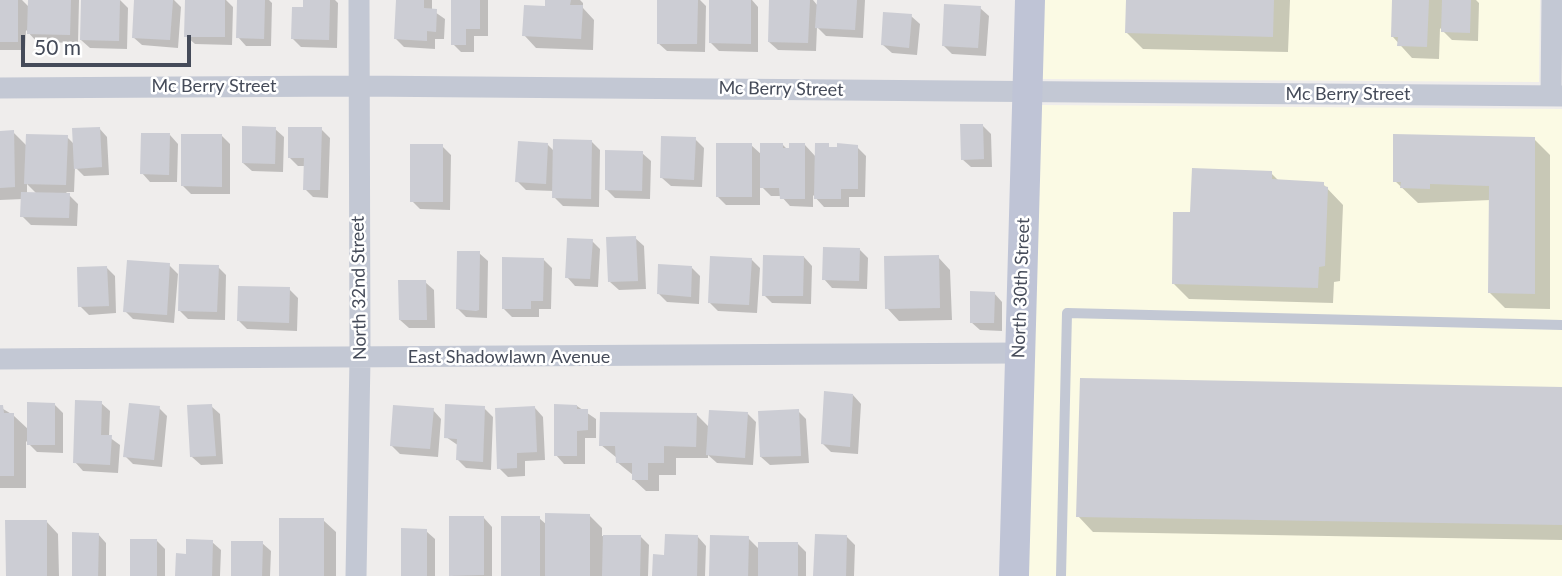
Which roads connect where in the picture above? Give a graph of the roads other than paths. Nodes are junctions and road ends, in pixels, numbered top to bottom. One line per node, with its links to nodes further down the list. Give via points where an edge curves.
1 (359, 0): 4 (street, North 32nd Street)
2 (1030, 0): 6 (street, North 30th Street)
3 (1552, 0): 7 (street)
4 (357, 86): 5 (street, Mc Berry Street); 6 (street, Mc Berry Street); 11 (street, North 32nd Street)
5 (0, 88)
6 (1029, 92): 7 (street, Mc Berry Street); 9 (street, North 30th Street)
7 (1556, 96)
8 (1562, 325): 14 (lane, via 1067,313)
9 (1018, 353): 11 (street, East Shadowlawn Avenue); 13 (street, North 30th Street)
10 (0, 359): 11 (street, East Shadowlawn Avenue)
11 (360, 359): 12 (street, North 32nd Street)
12 (356, 576)
13 (1014, 576)
14 (1061, 576)

